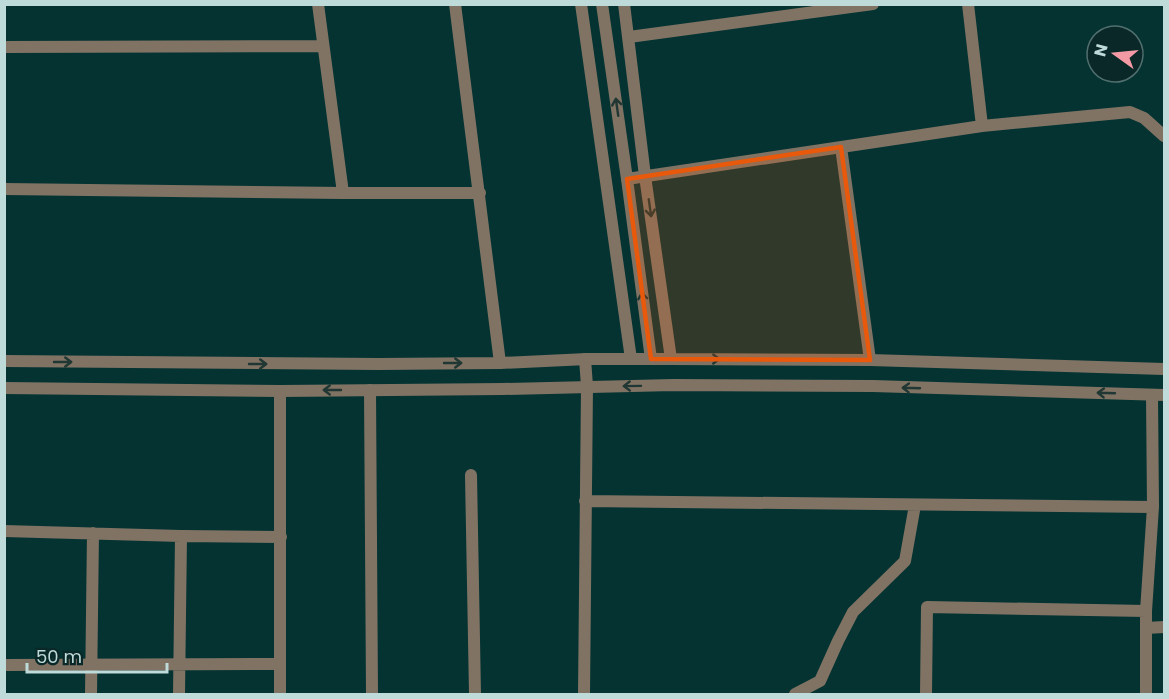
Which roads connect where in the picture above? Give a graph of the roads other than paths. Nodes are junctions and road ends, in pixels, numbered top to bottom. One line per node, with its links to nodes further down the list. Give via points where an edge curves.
1 (318, 4): 9 (street)
2 (455, 4): 18 (street)
3 (581, 4): 20 (street)
4 (602, 4): 15 (street, one-way to 4)
5 (624, 4): 8 (street)
6 (873, 4): 8 (street)
7 (968, 4): 11 (street)
8 (628, 38): 14 (street)
9 (323, 46): 10 (street); 17 (street)
10 (4, 47)
11 (982, 126): 12 (street, via 1130,112 1144,118); 13 (street)
12 (1164, 136)
13 (841, 147): 14 (street); 23 (street)
14 (645, 176): 15 (street); 22 (street, one-way to 22)
15 (627, 179): 21 (street, one-way to 15)
16 (4, 189): 17 (street)
17 (343, 193): 18 (street)
18 (480, 193): 25 (street)
19 (585, 359): 20 (street); 25 (street); 27 (street)
20 (631, 359): 21 (street)
21 (651, 359): 22 (street)
22 (671, 359): 23 (street, one-way to 23)
23 (870, 360): 26 (street)
24 (4, 362): 25 (street, one-way to 25)
25 (500, 363)
26 (1164, 369)
27 (587, 386): 29 (street); 31 (street, one-way to 27, via 873,386); 33 (street)
28 (4, 388): 30 (street)
29 (370, 390): 30 (street, one-way to 30); 50 (street)
30 (280, 391): 39 (street)
31 (1158, 395): 35 (street)
32 (471, 476): 51 (street)
33 (585, 501): 34 (street); 52 (street)
34 (915, 505): 35 (street); 53 (street, via 905,561 853,612 820,681)
35 (1153, 507): 40 (street)
36 (4, 531): 37 (street)
37 (93, 533): 38 (street); 45 (street)
38 (181, 536): 39 (street); 46 (street)
39 (281, 537): 43 (street)
40 (1146, 611): 42 (street); 54 (street, via 927,607)
41 (1164, 627): 42 (street)
42 (1146, 628): 55 (street)
43 (280, 664): 46 (street); 49 (street)
44 (4, 665): 45 (street)
45 (91, 665): 46 (street); 47 (street)
46 (181, 665): 48 (street)
47 (91, 694)
48 (179, 694)
49 (280, 694)
50 (372, 694)
51 (475, 694)
52 (584, 694)
53 (795, 694)
54 (926, 694)
55 (1146, 694)

